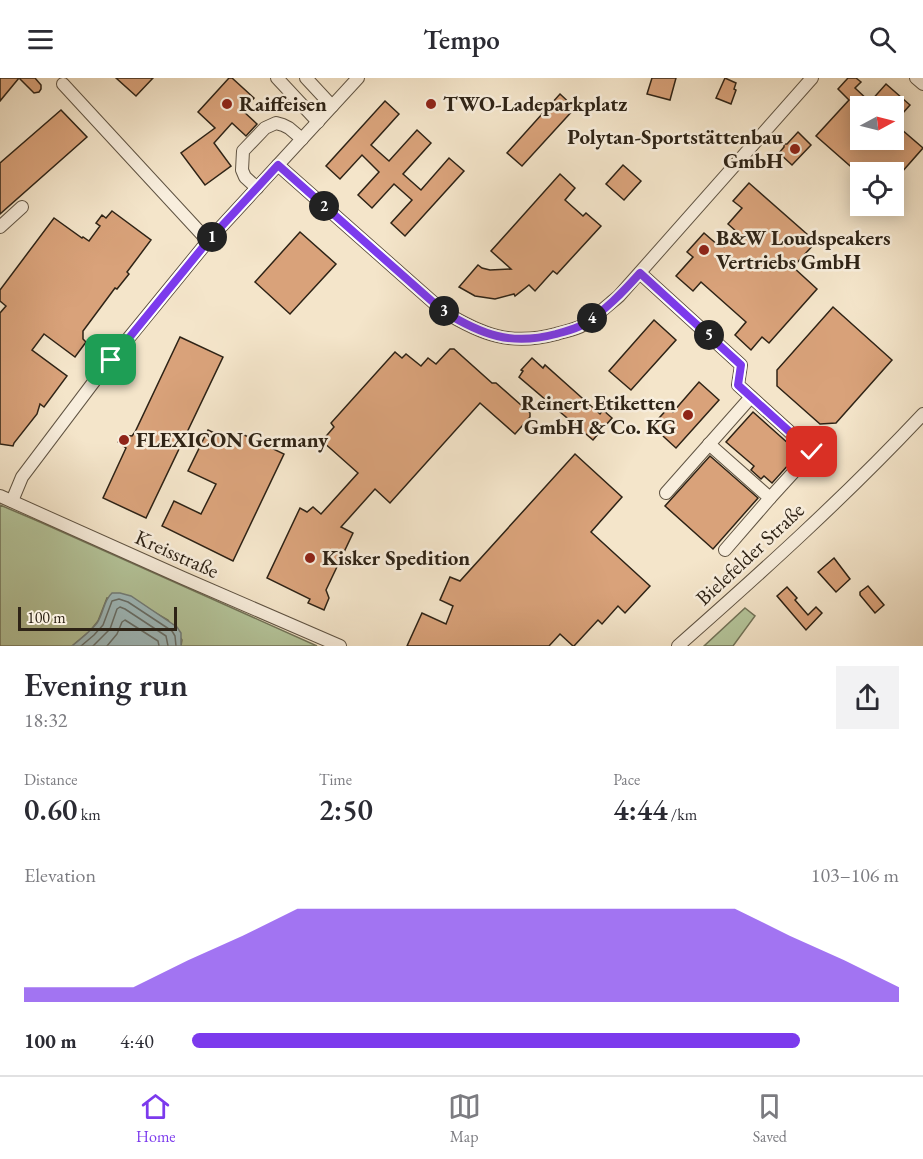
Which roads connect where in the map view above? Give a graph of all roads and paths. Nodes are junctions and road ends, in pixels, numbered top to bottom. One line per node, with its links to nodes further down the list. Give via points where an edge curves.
1 (277, 78): 9 (street)
2 (306, 78): 8 (street)
3 (358, 78): 8 (street)
4 (812, 78): 16 (street)
5 (916, 78): 7 (street)
6 (63, 84): 15 (street)
7 (923, 84)
8 (332, 106): 9 (street)
9 (318, 122): 10 (street)
10 (302, 139): 11 (street); 12 (street, via 276,123 265,128 243,151 242,170)
11 (278, 165): 12 (street); 16 (street, via 443,311 491,336 543,337 583,325 619,297)
12 (257, 188): 15 (street)
13 (22, 207): 14 (street)
14 (0, 227)
15 (208, 241): 22 (street)
16 (640, 273): 17 (street, via 741,365 738,385)
17 (751, 397): 19 (street); 21 (street, via 812,452)
18 (923, 414): 25 (street, Bielefelder Straße, via 792,543)
19 (709, 444): 20 (street); 21 (street)
20 (666, 493)
21 (770, 498): 23 (street)
22 (6, 499): 24 (street, Kreisstraße)
23 (725, 550)
24 (340, 646)
25 (678, 646)

